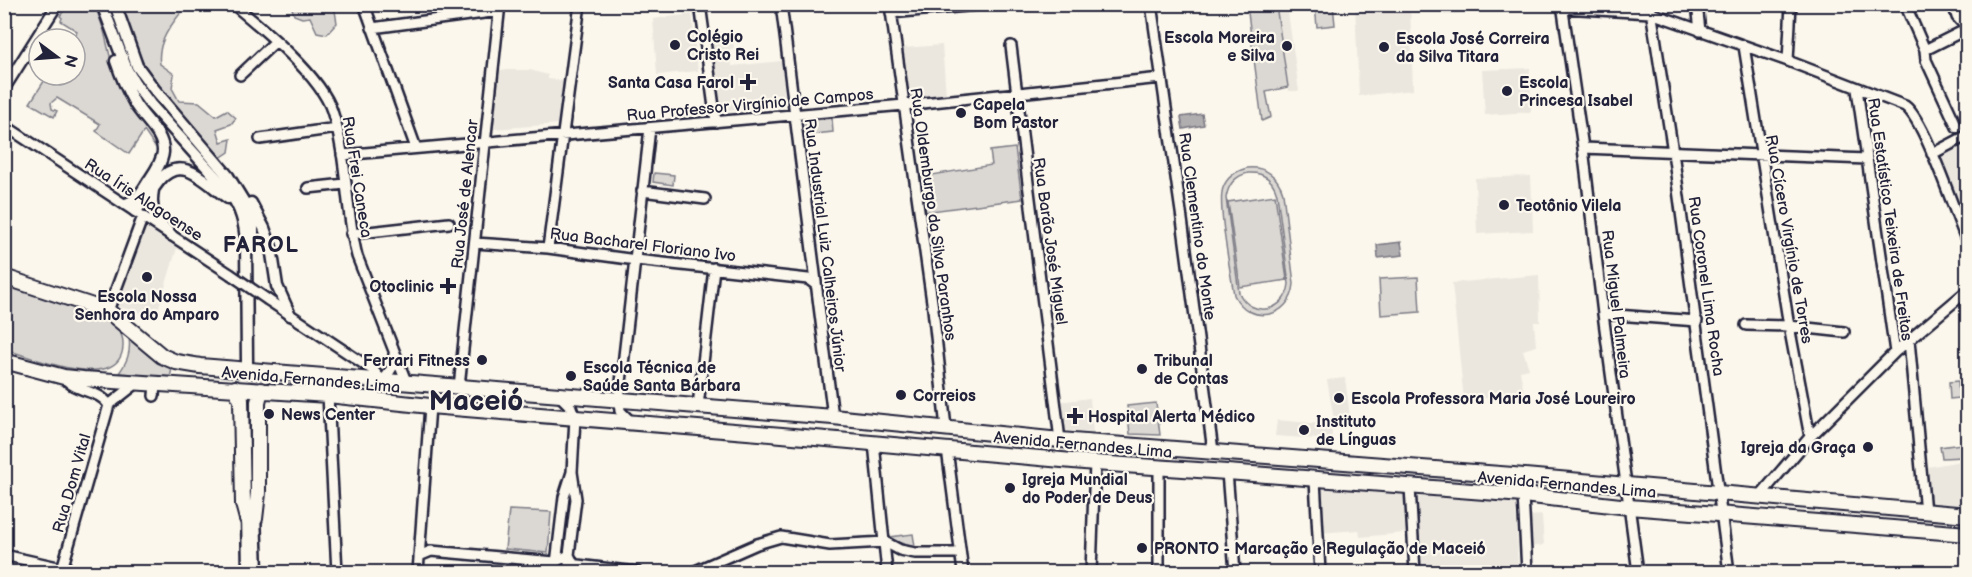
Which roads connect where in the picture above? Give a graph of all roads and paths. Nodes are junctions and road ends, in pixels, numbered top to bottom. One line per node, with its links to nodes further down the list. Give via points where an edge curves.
1 (57, 4): 19 (street)
2 (102, 4): 20 (main road)
3 (115, 4): 53 (main road, via 137,66)
4 (233, 4): 24 (street, Rua Frei Caneca)
5 (364, 4): 21 (street)
6 (580, 4): 42 (street)
7 (700, 4): 37 (street)
8 (781, 4): 36 (street, Rua Industrial Luiz Calheiros Júnior)
9 (989, 4): 17 (street)
10 (1151, 4): 31 (street, Rua Clementino do Monte)
11 (1697, 4): 23 (street)
12 (1791, 4): 29 (street)
13 (1905, 4): 27 (street)
14 (1953, 4): 22 (street, via 1954,12)
15 (1562, 6): 18 (street); 47 (street, Rua Miguel Palmeira)
16 (499, 8): 21 (street); 45 (street, Rua José de Alencar)
17 (891, 9): 35 (street, Rua Oldemburgo da Silva Paranhos)
18 (1651, 9): 23 (street); 48 (street, Rua Coronel Lima Rocha)
19 (43, 27)
20 (110, 28): 59 (main road, via 122,79 162,145 156,170 141,193); 60 (main road, via 136,85)
21 (372, 28): 46 (street)
22 (1967, 29): 27 (street)
23 (1700, 31): 26 (street)
24 (276, 41): 30 (street); 40 (street, Rua Frei Caneca, via 324,95)
25 (1011, 46): 34 (street, Rua Barão José Miguel)
26 (1744, 46): 29 (street); 51 (street, Rua Cícero Virgínio de Torres)
27 (1925, 50): 39 (street)
28 (27, 54): 32 (street)
29 (1788, 61): 33 (street)
30 (240, 75)
31 (1161, 78): 34 (street, Rua Professor Virgínio de Campos); 108 (street, Rua Clementino do Monte)
32 (4, 89)
33 (1857, 89): 49 (street, via 1910,110); 52 (street, Rua Estatístico Teixeira de Freitas)
34 (1016, 93): 35 (street, Rua Professor Virgínio de Campos); 105 (street, Rua Barão José Miguel)
35 (904, 105): 36 (street, Rua Professor Virgínio de Campos); 103 (street, Rua Oldemburgo da Silva Paranhos)
36 (795, 115): 37 (street, Rua Professor Virgínio de Campos); 71 (street, Rua Industrial Luiz Calheiros Júnior, via 815,271)
37 (716, 122): 41 (street, Rua Professor Virgínio de Campos)
38 (4, 125): 59 (street, Rua Íris Alagoense)
39 (1957, 127)
40 (337, 128): 44 (street); 50 (street, Rua Frei Caneca)
41 (650, 128): 42 (street, Rua Professor Virgínio de Campos); 57 (street)
42 (563, 135): 45 (street, Rua Professor Virgínio de Campos); 67 (street)
43 (1968, 135): 49 (street)
44 (260, 139)
45 (484, 143): 46 (street, Rua Professor Virgínio de Campos); 65 (street, Rua José de Alencar)
46 (416, 148): 50 (street, Rua Professor Virgínio de Campos)
47 (1583, 148): 48 (street); 76 (street, Rua Miguel Palmeira)
48 (1673, 152): 51 (street); 78 (street, Rua Coronel Lima Rocha)
49 (1932, 154): 66 (street)
50 (342, 155): 54 (street, Rua Frei Caneca)
51 (1760, 155): 52 (street); 80 (street, Rua Cícero Virgínio de Torres)
52 (1867, 159): 84 (street, Rua Estatístico Teixeira de Freitas)
53 (228, 176): 60 (main road, via 247,207 253,228 250,363 246,242); 73 (main road, via 249,200 264,228)
54 (345, 184): 55 (street); 63 (street, Rua Frei Caneca)
55 (308, 188)
56 (153, 190): 60 (main road, via 167,172 181,169 193,172); 61 (main road); 64 (main road, via 152,211)
57 (642, 191): 58 (street); 68 (street)
58 (705, 199)
59 (125, 204): 61 (street, Rua Íris Alagoense)
60 (238, 205)
61 (139, 214): 64 (street, Rua Íris Alagoense); 75 (street)
62 (449, 223): 63 (street)
63 (351, 234): 83 (street, Rua Frei Caneca)
64 (171, 235): 74 (street, Rua Íris Alagoense, bridge)
65 (475, 243): 67 (street, Rua Bacharel Floriano Ivo); 90 (street, Rua José de Alencar)
66 (1968, 244)
67 (548, 248): 68 (street, Rua Bacharel Floriano Ivo)
68 (636, 260): 69 (street, Rua Bacharel Floriano Ivo); 95 (street)
69 (714, 268): 71 (street, Rua Bacharel Floriano Ivo); 99 (street)
70 (4, 277): 75 (highway)
71 (812, 282): 100 (street, Rua Industrial Luiz Calheiros Júnior)
72 (1968, 290): 82 (street)
73 (279, 292): 74 (main road, via 275,299); 77 (main road)
74 (268, 300): 77 (street, Rua Íris Alagoense)
75 (108, 311): 87 (highway, Avenida Fernandes Lima, via 162,356 176,362)
76 (1603, 314): 78 (street); 114 (street, Rua Miguel Palmeira)
77 (290, 315): 87 (street, Rua Íris Alagoense, via 373,370)
78 (1697, 321): 116 (street, Rua Coronel Lima Rocha)
79 (1746, 325): 80 (street)
80 (1789, 326): 81 (street); 104 (street, Rua Cícero Virgínio de Torres)
81 (1844, 332)
82 (1909, 340): 84 (street); 121 (street, Rua Estatístico Teixeira de Freitas)
83 (394, 352): 87 (street, via 393,366); 89 (street, Rua Frei Caneca)
84 (1895, 352): 104 (street)
85 (4, 361): 86 (highway, Avenida Fernandes Lima)
86 (63, 377): 88 (highway, Avenida Fernandes Lima); 97 (street)
87 (383, 382): 89 (highway, Avenida Fernandes Lima)
88 (137, 383): 91 (highway, Avenida Fernandes Lima, via 155,389 195,385); 97 (street)
89 (406, 384): 90 (highway, Avenida Fernandes Lima)
90 (459, 387): 94 (highway, Avenida Fernandes Lima)
91 (235, 388): 92 (highway, Avenida Fernandes Lima); 125 (highway, via 241,400 243,504)
92 (261, 390): 93 (highway, Avenida Fernandes Lima); 125 (highway, via 258,493)
93 (328, 395): 98 (highway, Avenida Fernandes Lima); 143 (street)
94 (560, 396): 95 (highway, Avenida Fernandes Lima); 101 (street)
95 (619, 400): 99 (highway, Avenida Fernandes Lima); 102 (street, via 620,411)
96 (250, 404): 125 (main road)
97 (109, 405): 138 (street, Rua Dom Vital)
98 (430, 406): 101 (highway, Avenida Fernandes Lima); 129 (street)
99 (698, 406): 100 (highway, Avenida Fernandes Lima)
100 (833, 417): 103 (highway, Avenida Fernandes Lima)
101 (575, 418): 102 (highway, Avenida Fernandes Lima); 111 (street)
102 (631, 422): 106 (highway, Avenida Fernandes Lima)
103 (946, 428): 105 (highway, Avenida Fernandes Lima)
104 (1810, 437): 118 (street)
105 (1060, 440): 108 (highway, Avenida Fernandes Lima)
106 (874, 443): 107 (highway, Avenida Fernandes Lima); 128 (street)
107 (947, 449): 109 (highway, Avenida Fernandes Lima); 132 (street)
108 (1213, 451): 114 (highway, Avenida Fernandes Lima)
109 (1095, 463): 110 (highway, Avenida Fernandes Lima); 149 (street)
110 (1159, 467): 112 (highway, Avenida Fernandes Lima); 150 (street)
111 (572, 472): 136 (street, via 576,499); 137 (street, via 564,497)
112 (1227, 472): 113 (highway, Avenida Fernandes Lima); 151 (street)
113 (1315, 480): 115 (highway, Avenida Fernandes Lima); 152 (street)
114 (1626, 486): 116 (highway, Avenida Fernandes Lima); 119 (street, Rua Miguel Palmeira)
115 (1410, 487): 117 (highway, Avenida Fernandes Lima); 153 (street)
116 (1720, 494): 118 (highway, Avenida Fernandes Lima); 123 (street, Rua Coronel Lima Rocha)
117 (1523, 495): 119 (highway, Avenida Fernandes Lima); 154 (street)
118 (1759, 497): 120 (highway, Avenida Fernandes Lima)
119 (1629, 507): 123 (highway, Avenida Fernandes Lima); 155 (street, Rua Miguel Palmeira)
120 (1901, 510): 121 (highway, Avenida Fernandes Lima); 126 (highway)
121 (1925, 512): 122 (highway, Avenida Fernandes Lima)
122 (1940, 513): 124 (highway, Avenida Fernandes Lima); 126 (highway)
123 (1722, 514): 126 (highway, Avenida Fernandes Lima); 156 (street, Rua Coronel Lima Rocha)
124 (1968, 515)
125 (251, 519): 141 (main road); 142 (main road)
126 (1920, 529): 127 (highway, Avenida Fernandes Lima)
127 (1968, 534)
128 (885, 542): 130 (street); 135 (street); 146 (street, via 830,545 781,537)
129 (420, 544): 131 (street); 134 (street)
130 (900, 550): 132 (street); 135 (street)
131 (431, 551): 134 (street); 137 (street)
132 (960, 553): 148 (street)
133 (4, 555): 138 (street)
134 (419, 556): 144 (street)
135 (886, 559): 147 (street)
136 (569, 564): 137 (street); 139 (street)
137 (555, 567)
138 (62, 569): 140 (street)
139 (631, 572): 145 (street)
140 (80, 573)
141 (248, 573)
142 (257, 573)
143 (337, 573)
144 (417, 573)
145 (637, 573)
146 (693, 573)
147 (887, 573)
148 (963, 573)
149 (1091, 573)
150 (1159, 573)
151 (1236, 573)
152 (1320, 573)
153 (1415, 573)
154 (1527, 573)
155 (1638, 573)
156 (1729, 573)

